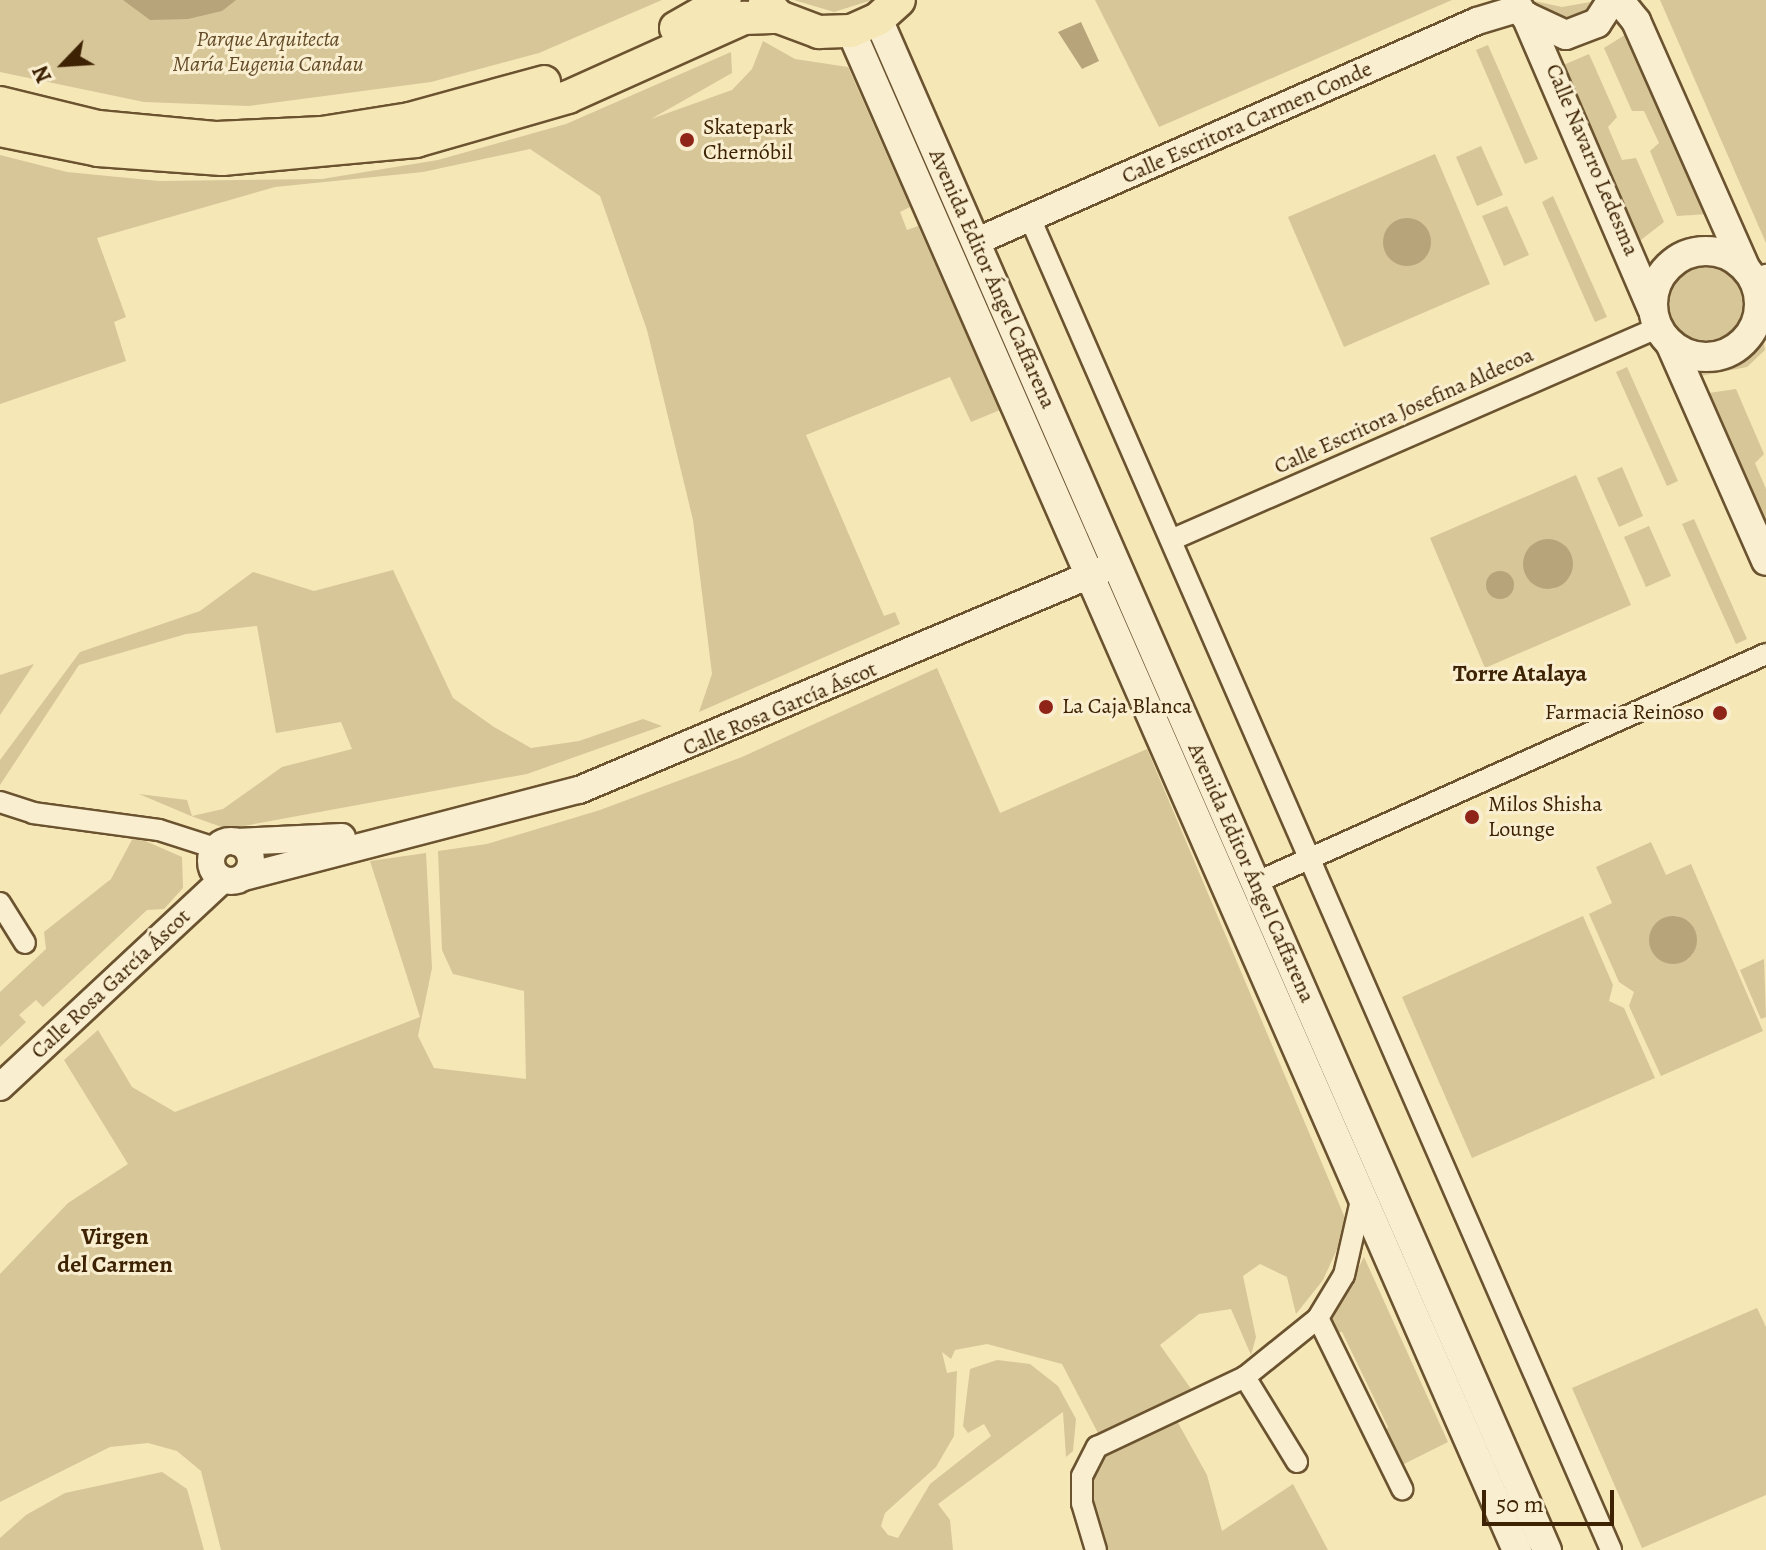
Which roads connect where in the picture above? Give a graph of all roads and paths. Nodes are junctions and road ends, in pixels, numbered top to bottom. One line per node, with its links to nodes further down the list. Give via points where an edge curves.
1 (725, 0): 7 (main road, via 621,53 525,89 410,119 322,133 217,138 98,127)
2 (1612, 0): 5 (main road, via 1597,23 1566,35)
3 (1619, 0): 11 (main road, via 1636,21)
4 (771, 8): 6 (main road, via 819,32); 8 (main road, via 628,73 504,119 401,143 222,159 98,150)
5 (1521, 8): 9 (street, Calle Escritora Carmen Conde, via 1477,21); 12 (main road, Calle Navarro Ledesma)
6 (876, 17): 10 (main road, Avenida Editor Ángel Caffarena); 16 (main road, Avenida Editor Ángel Caffarena)
7 (0, 103)
8 (0, 130)
9 (1030, 218): 10 (street, Calle Escritora Carmen Conde); 13 (street)
10 (975, 242): 15 (main road, Avenida Editor Ángel Caffarena)
11 (1758, 290): 12 (main road, via 1755,326 1725,355 1700,358); 12 (main road, via 1726,254 1685,254 1659,278)
12 (1660, 326): 13 (street, Calle Escritora Josefina Aldecoa); 14 (main road, Calle Navarro Ledesma)
13 (1171, 540): 21 (street)
14 (1766, 561)
15 (1117, 563): 16 (street, Calle Rosa García Áscot); 23 (main road, Avenida Editor Ángel Caffarena)
16 (1089, 576): 20 (street, Calle Rosa García Áscot, via 650,764 433,827); 27 (main road, Avenida Editor Ángel Caffarena)
17 (1766, 654): 21 (street)
18 (0, 802): 19 (street, via 33,813)
19 (226, 845): 20 (street, Calle Rosa García Áscot); 22 (street, via 211,867); 22 (street, via 251,858)
20 (277, 853): 22 (street, Calle Rosa García Áscot)
21 (1308, 858): 23 (street); 35 (street)
22 (233, 878): 26 (street, Calle Rosa García Áscot)
23 (1255, 883): 34 (main road, Avenida Editor Ángel Caffarena)
24 (0, 903): 25 (street)
25 (25, 943)
26 (0, 1087)
27 (1362, 1196): 28 (street, via 1344,1275); 33 (main road, Avenida Editor Ángel Caffarena)
28 (1318, 1318): 29 (street); 31 (street)
29 (1245, 1377): 30 (street); 32 (street, via 1097,1447 1082,1476 1082,1503)
30 (1297, 1462)
31 (1402, 1489)
32 (1096, 1550)
33 (1517, 1550)
34 (1547, 1550)
35 (1611, 1550)

